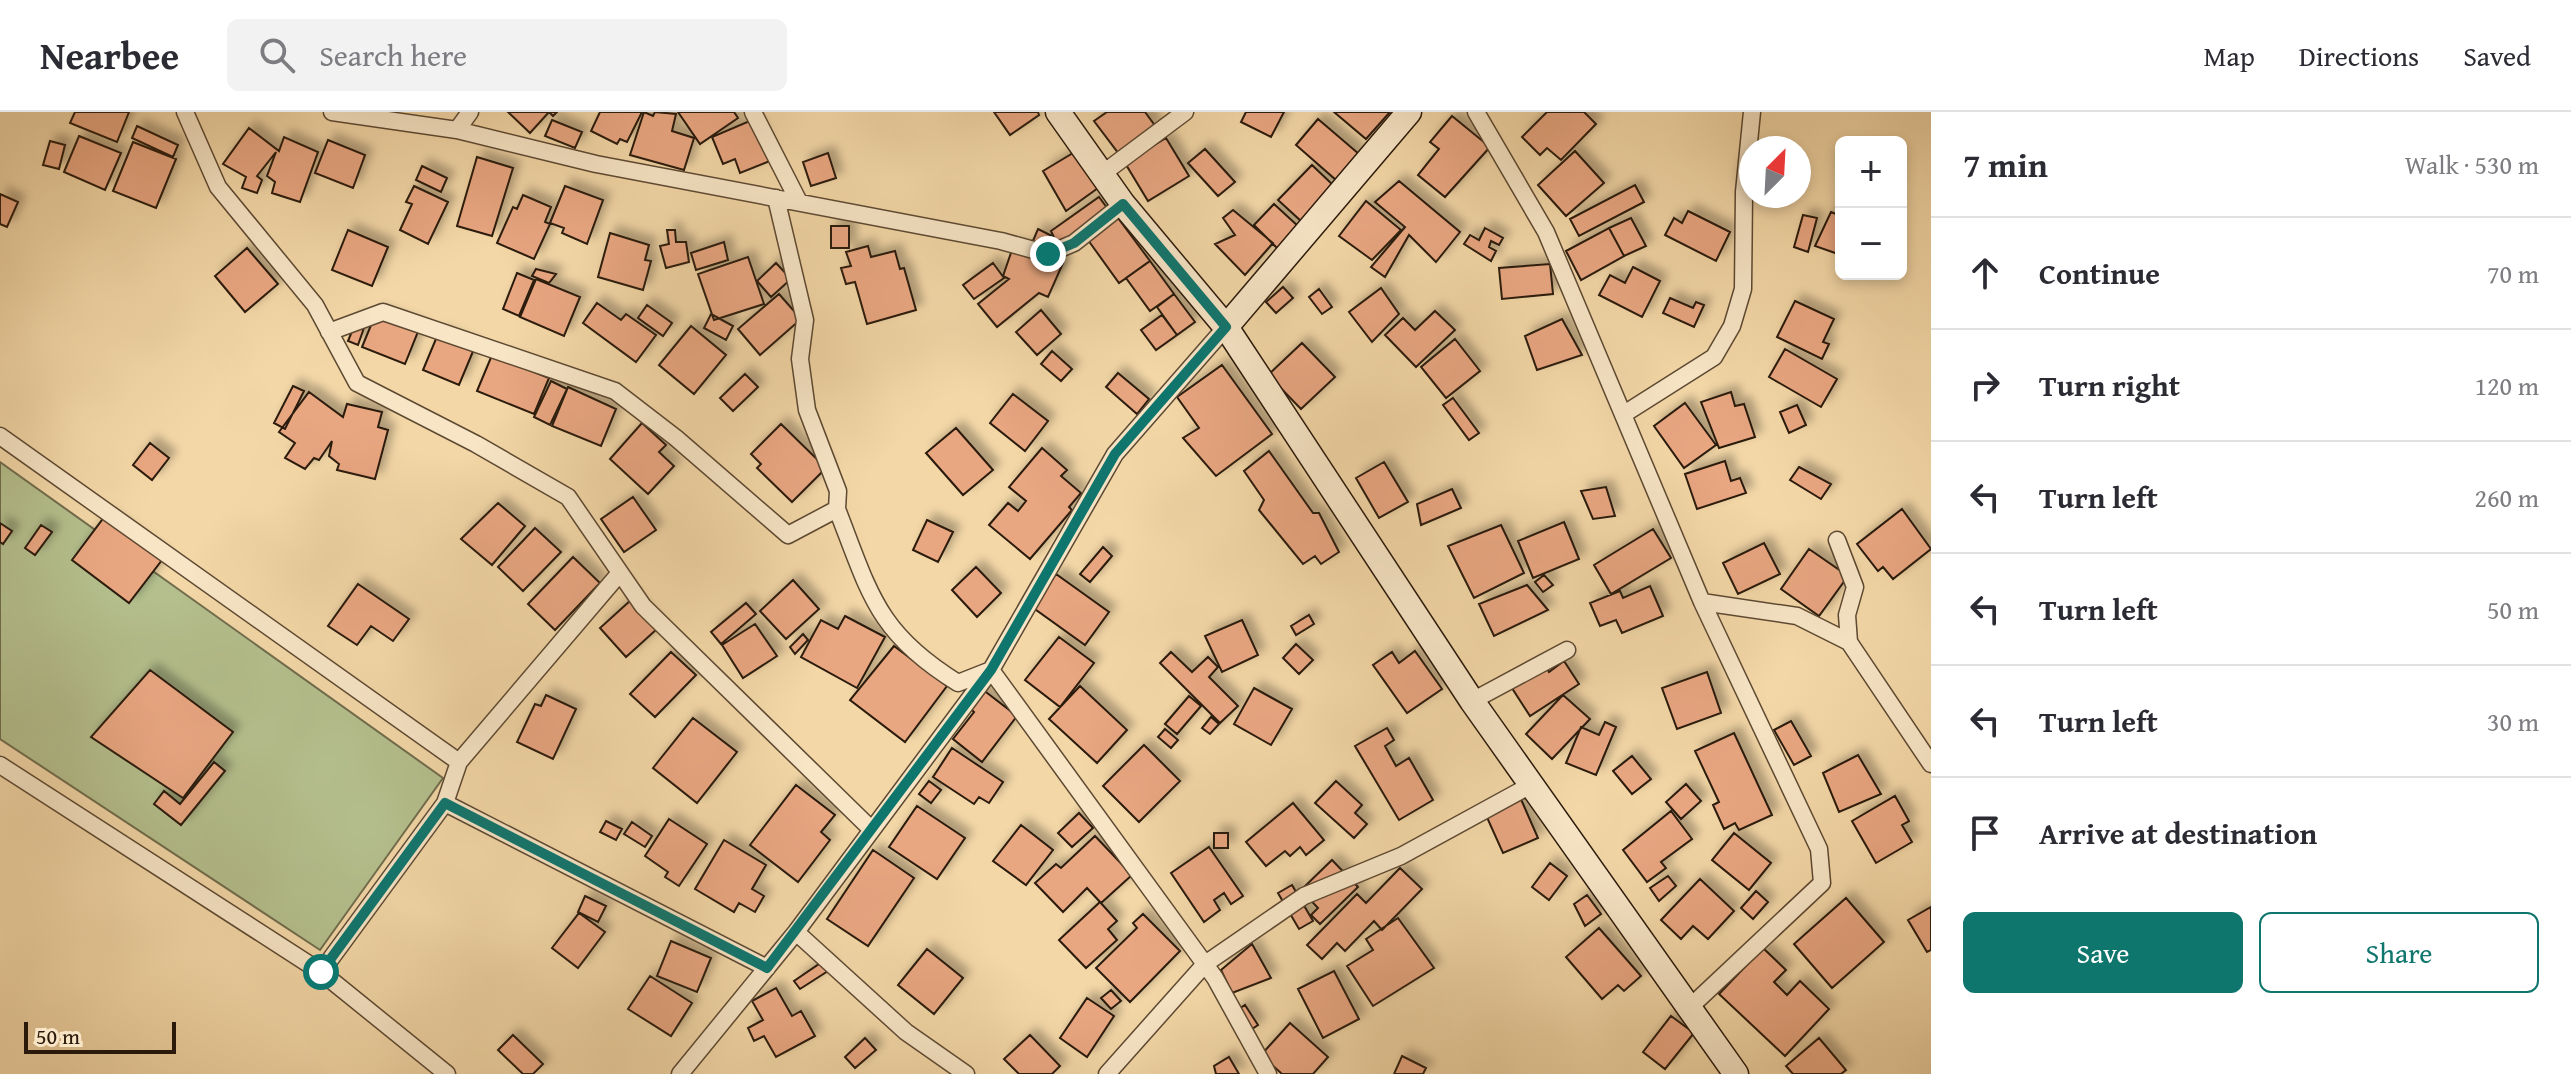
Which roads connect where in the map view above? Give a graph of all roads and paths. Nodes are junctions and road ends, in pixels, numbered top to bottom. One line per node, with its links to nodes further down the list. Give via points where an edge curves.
1 (185, 112): 16 (street, via 218,187 315,305)
2 (332, 112): 10 (street)
3 (470, 112): 10 (street)
4 (753, 112): 13 (street)
5 (1058, 112): 11 (street)
6 (1185, 112): 11 (street)
7 (1409, 112): 15 (street)
8 (1476, 112): 17 (street, via 1546,232)
9 (1752, 112): 17 (street, via 1743,289 1732,326 1714,357)
10 (457, 130): 12 (street, via 596,164)
11 (1102, 174): 14 (street)
12 (776, 198): 13 (street); 19 (street, via 805,320 800,359 807,410 838,491)
13 (799, 202): 14 (street, via 1048,254 1074,243)
14 (1123, 204): 15 (street)
15 (1226, 327): 25 (street, via 1115,454); 26 (street)
16 (329, 332): 19 (street, via 383,312 615,391 788,535); 21 (street, via 357,383 568,497)
17 (1624, 414): 22 (street)
18 (0, 436): 27 (street)
19 (837, 509): 25 (street, via 881,617 918,659 958,683)
20 (1837, 540): 23 (street, via 1855,587 1847,615)
21 (619, 574): 27 (street); 32 (street, via 643,606)
22 (1702, 602): 23 (street, via 1797,616); 37 (street, via 1819,849 1822,883)
23 (1849, 642): 28 (street)
24 (1567, 650): 26 (street)
25 (991, 670): 32 (street); 34 (street)
26 (1472, 701): 30 (street)
27 (459, 762): 31 (street)
28 (1931, 764)
29 (0, 765): 36 (street)
30 (1531, 785): 34 (street, via 1401,856 1304,896); 37 (street)
31 (445, 803): 35 (street); 36 (street)
32 (871, 829): 33 (street)
33 (796, 932): 35 (street); 40 (street, via 906,1032)
34 (1205, 964): 41 (street); 42 (street)
35 (767, 968): 39 (street)
36 (321, 972): 38 (street)
37 (1688, 1009): 43 (street)
38 (447, 1074)
39 (680, 1074)
40 (966, 1074)
41 (1107, 1074)
42 (1268, 1074)
43 (1736, 1074)

